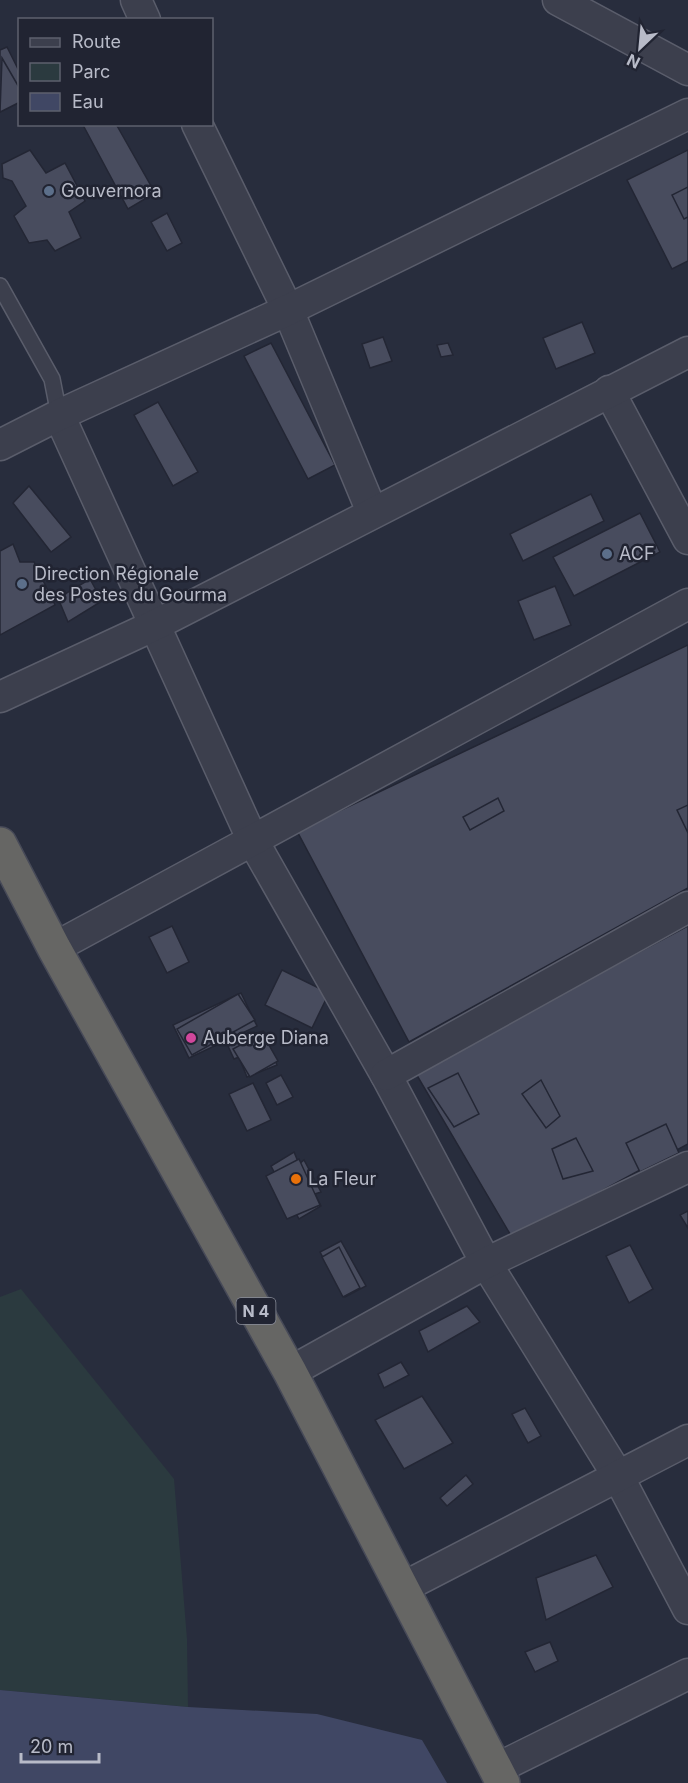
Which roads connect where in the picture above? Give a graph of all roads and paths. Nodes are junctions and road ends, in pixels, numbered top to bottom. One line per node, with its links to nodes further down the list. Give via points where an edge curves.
1 (136, 0): 3 (street)
2 (558, 0): 4 (street)
3 (144, 18)
4 (688, 70)
5 (688, 114): 8 (street)
6 (198, 126): 8 (street)
7 (0, 286): 11 (lane, via 52,379)
8 (288, 310): 11 (street); 13 (street)
9 (688, 352): 10 (street)
10 (609, 391): 13 (street); 14 (street)
11 (59, 415): 12 (street); 16 (street)
12 (0, 445)
13 (372, 512): 16 (street)
14 (688, 539)
15 (688, 604): 18 (street)
16 (153, 626): 17 (street); 18 (street)
17 (0, 697)
18 (253, 841): 21 (street); 22 (street)
19 (0, 844): 21 (highway, N 4)
20 (688, 907): 22 (street)
21 (54, 948): 25 (highway, N 4)
22 (386, 1075): 24 (street)
23 (688, 1167): 24 (street)
24 (486, 1263): 25 (street); 27 (street)
25 (290, 1372): 28 (highway, N 4)
26 (688, 1440): 27 (street)
27 (618, 1476): 28 (street); 29 (street)
28 (402, 1588): 31 (highway, N 4)
29 (688, 1609)
30 (688, 1674): 31 (street)
31 (499, 1776)

